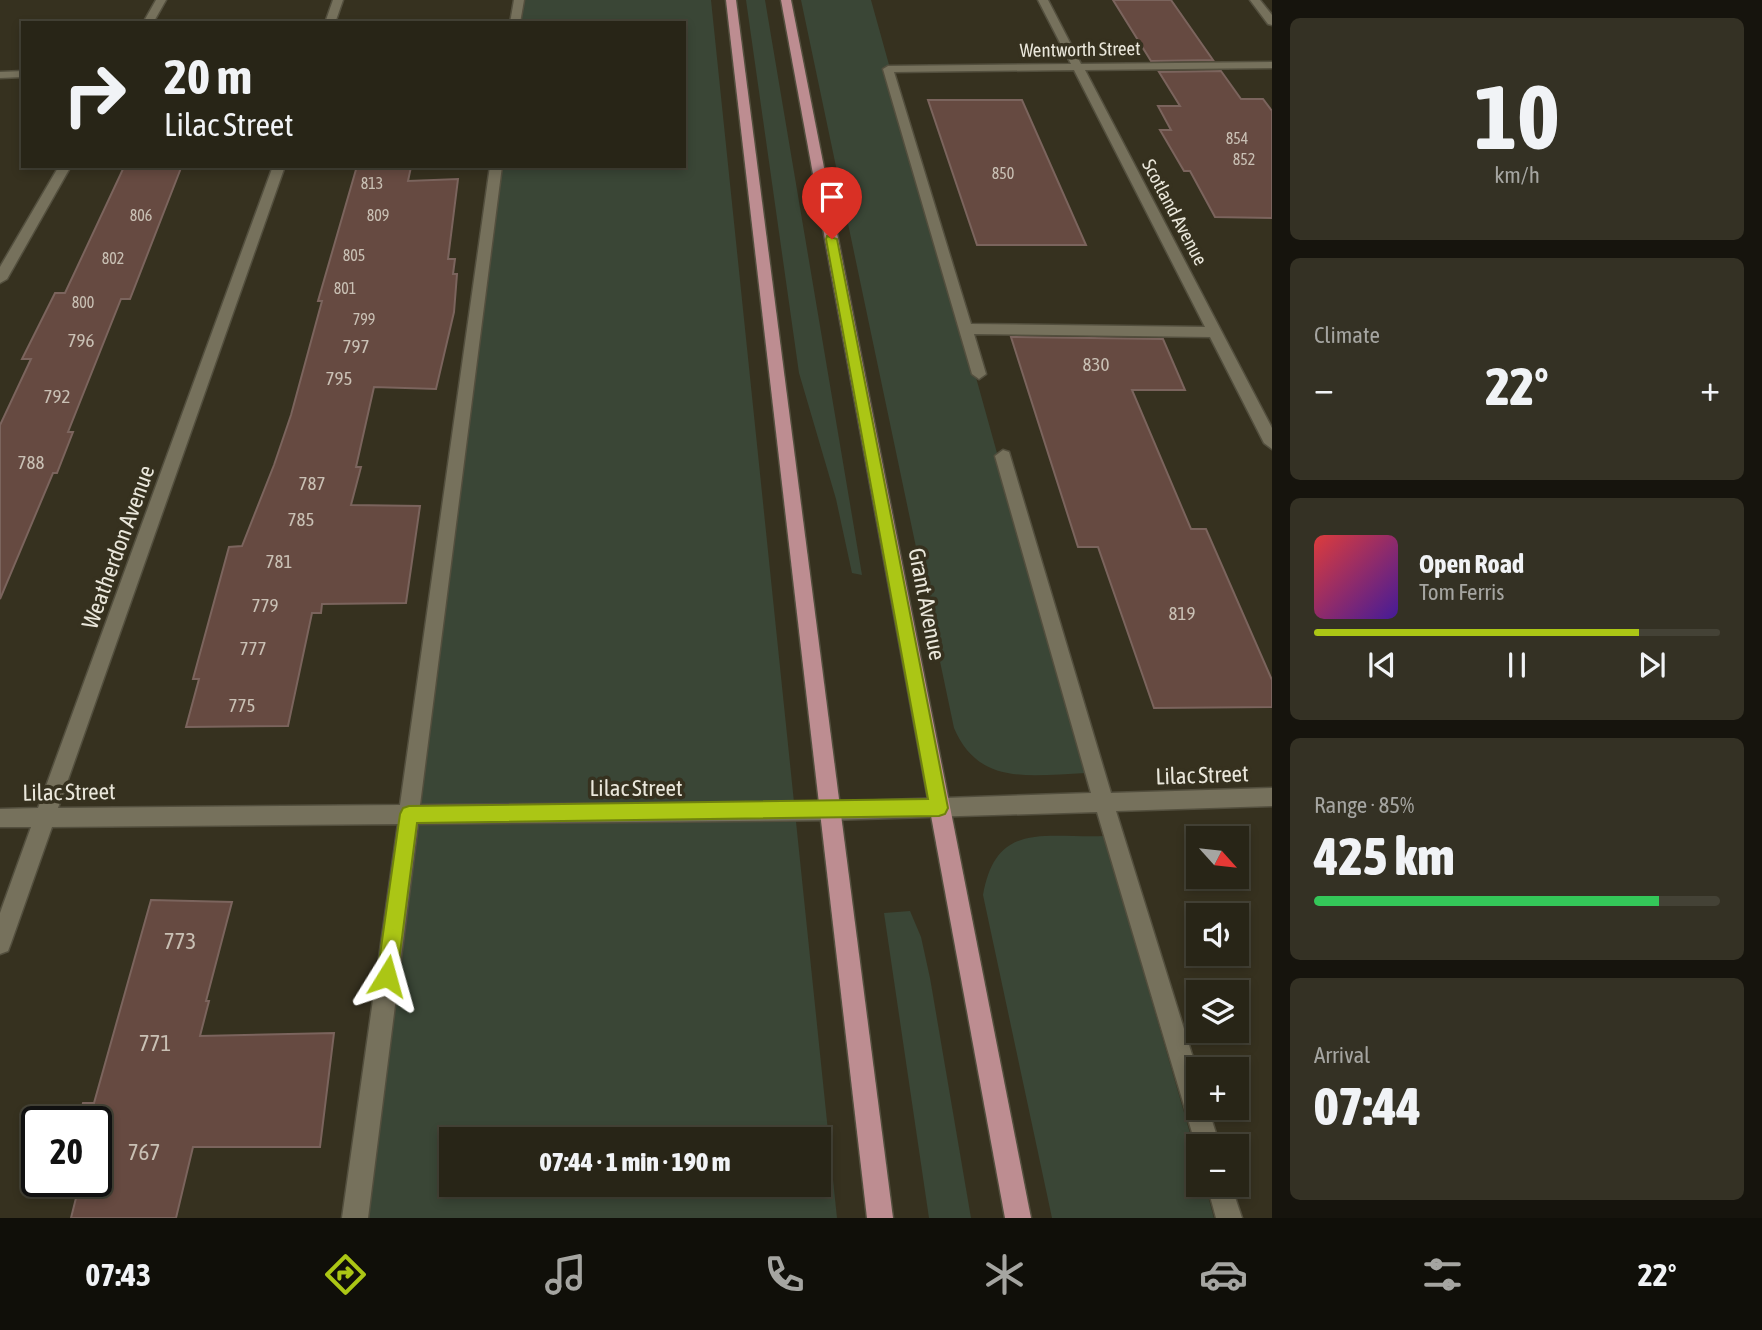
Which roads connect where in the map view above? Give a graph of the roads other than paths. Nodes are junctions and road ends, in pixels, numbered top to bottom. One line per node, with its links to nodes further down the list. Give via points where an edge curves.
1 (161, 0): 8 (street)
2 (338, 0): 9 (street)
3 (519, 0): 10 (street)
4 (731, 0): 28 (main road)
5 (786, 0): 27 (main road, Grant Avenue)
6 (1043, 0): 13 (street, Scotland Avenue)
7 (1255, 0): 11 (street)
8 (149, 21)
9 (331, 21)
10 (515, 21)
11 (1272, 22)
12 (1272, 65): 13 (street, Wentworth Street)
13 (1077, 66): 20 (street, Wentworth Street, via 888,69); 21 (street, Scotland Avenue)
14 (21, 74): 15 (street)
15 (0, 75)
16 (64, 168): 19 (street)
17 (278, 168): 30 (street, Weatherdon Avenue)
18 (496, 168): 29 (street)
19 (0, 279)
20 (965, 328): 21 (street); 22 (street)
21 (1215, 332): 23 (street, Scotland Avenue)
22 (979, 374)
23 (1272, 443)
24 (1003, 456): 26 (street)
25 (1272, 797): 26 (street, Lilac Street)
26 (1104, 803): 27 (street, Lilac Street); 33 (street)
27 (939, 808): 28 (street, Lilac Street); 37 (main road, Grant Avenue)
28 (829, 811): 29 (street, Lilac Street); 36 (main road)
29 (409, 814): 30 (street, Lilac Street); 35 (street)
30 (46, 817): 31 (street, Lilac Street); 32 (street, Weatherdon Avenue)
31 (0, 818)
32 (0, 943)
33 (1204, 1134)
34 (1223, 1197): 38 (street)
35 (355, 1218)
36 (880, 1218)
37 (1018, 1218)
38 (1229, 1218)

